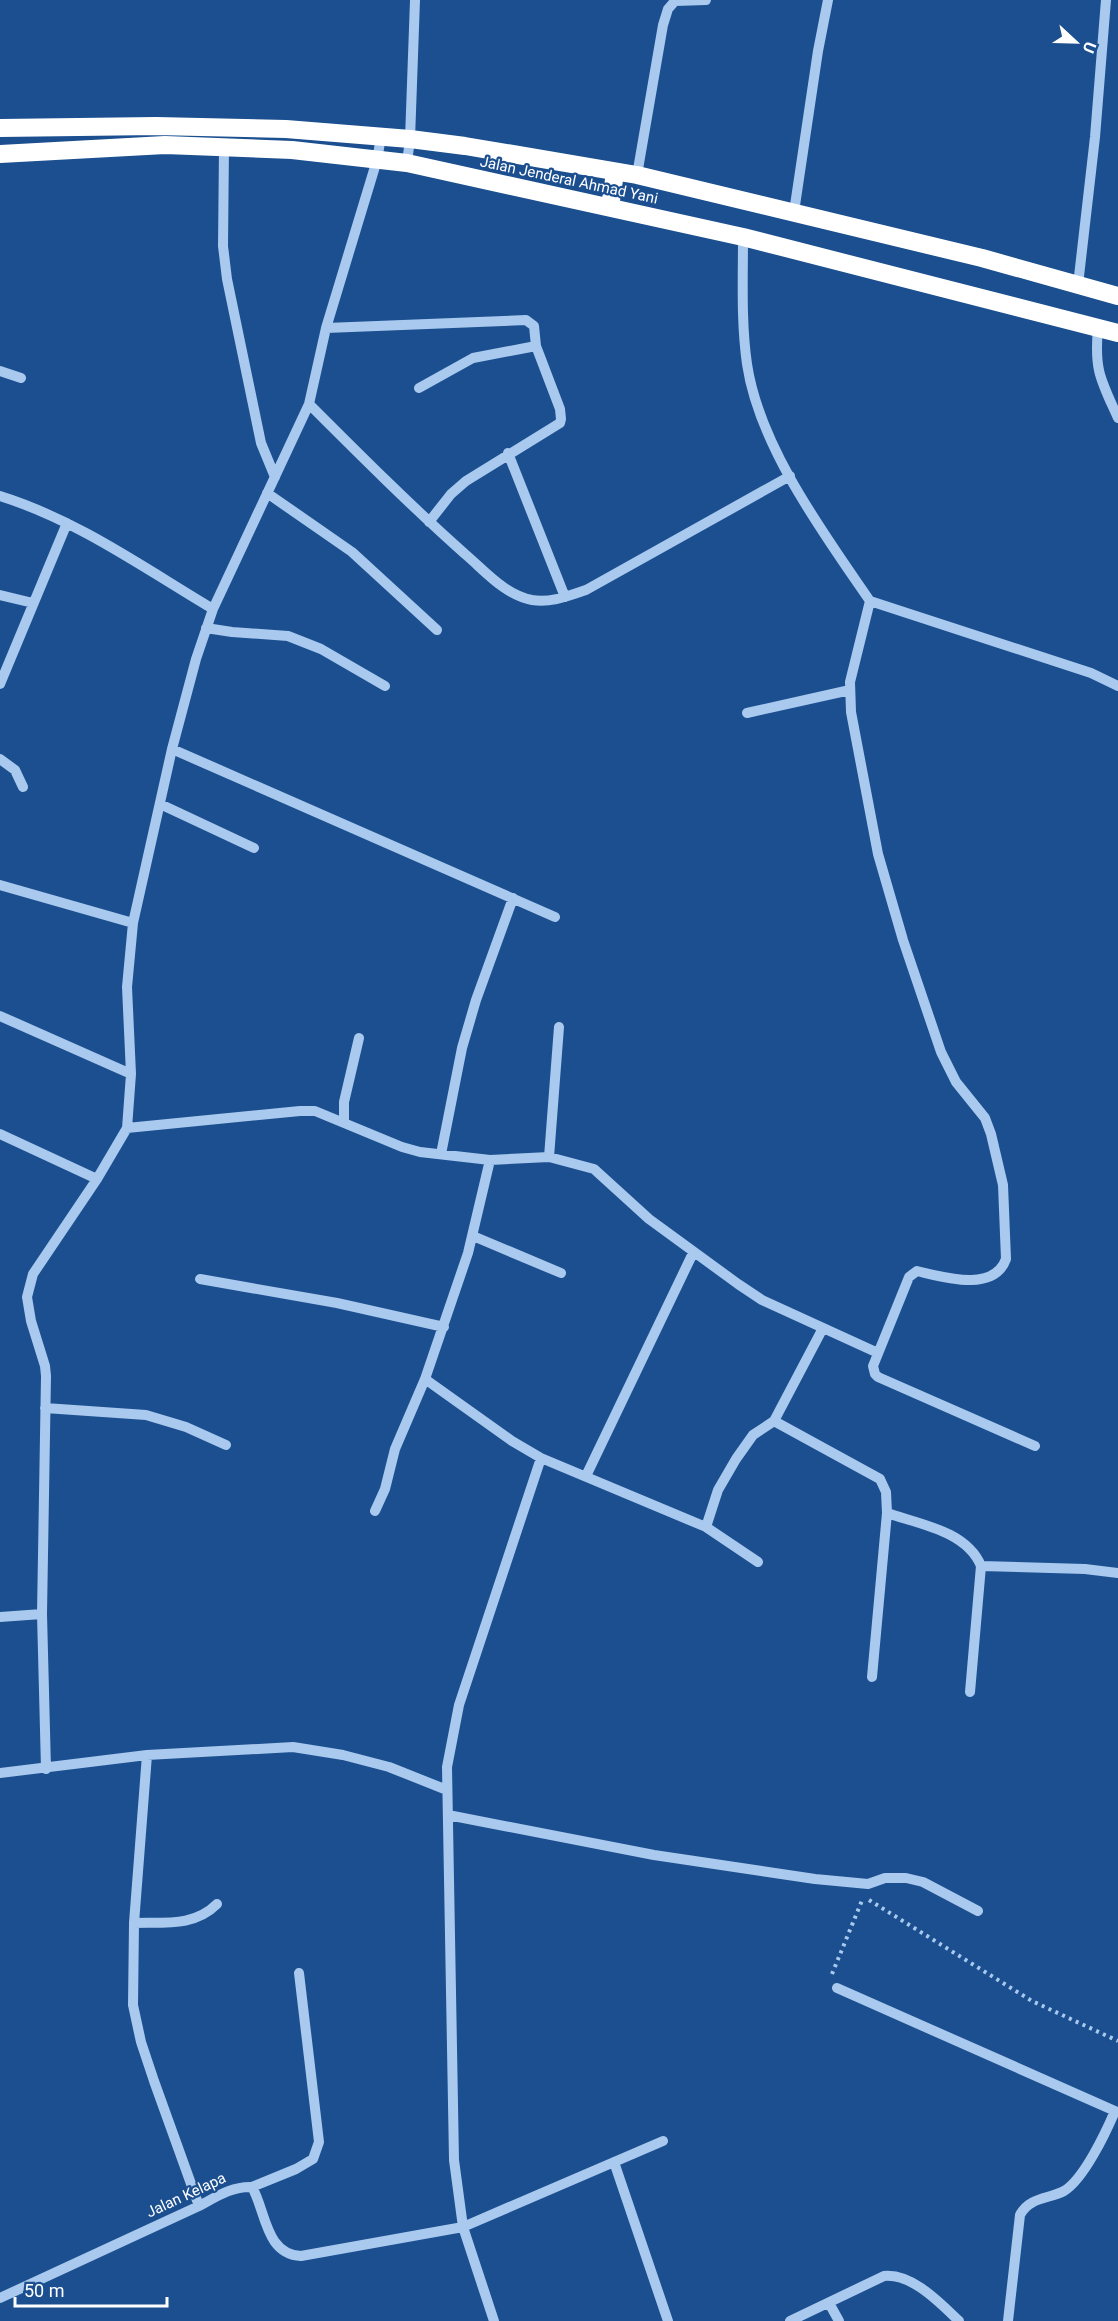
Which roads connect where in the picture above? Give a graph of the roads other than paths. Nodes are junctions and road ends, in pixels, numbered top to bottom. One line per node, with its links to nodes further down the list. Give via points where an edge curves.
1 (415, 0): 7 (street)
2 (706, 0): 13 (street, via 675,1 668,9)
3 (828, 0): 15 (street)
4 (1106, 0): 17 (street)
5 (0, 128): 6 (highway, Jalan Jenderal Ahmad Yani, via 225,127)
6 (381, 137): 7 (highway, Jalan Jenderal Ahmad Yani); 10 (street)
7 (410, 139): 11 (street); 12 (highway, Jalan Jenderal Ahmad Yani)
8 (224, 147): 9 (highway, Jalan Jenderal Ahmad Yani, via 165,145); 10 (highway, Jalan Jenderal Ahmad Yani); 30 (street, via 223,246 227,279 261,442)
9 (0, 154)
10 (377, 160): 11 (highway, Jalan Jenderal Ahmad Yani); 19 (street)
11 (407, 163): 14 (highway, Jalan Jenderal Ahmad Yani)
12 (615, 173): 13 (highway, Jalan Jenderal Ahmad Yani); 14 (highway)
13 (636, 175): 15 (highway, Jalan Jenderal Ahmad Yani)
14 (610, 207): 16 (highway, Jalan Jenderal Ahmad Yani)
15 (794, 212): 17 (highway, Jalan Jenderal Ahmad Yani)
16 (743, 237): 20 (highway, Jalan Jenderal Ahmad Yani); 29 (street, via 747,366 760,416)
17 (1078, 285): 18 (highway, Jalan Jenderal Ahmad Yani)
18 (1118, 296)
19 (326, 328): 22 (street, via 526,320 534,326); 26 (street)
20 (1098, 328): 21 (highway, Jalan Jenderal Ahmad Yani); 27 (street, via 1098,373)
21 (1118, 333)
22 (536, 346): 25 (street, via 473,358); 28 (street, via 561,419 555,427)
23 (0, 371): 24 (street)
24 (21, 378)
25 (419, 388)
26 (309, 404): 30 (street); 33 (street)
27 (1118, 418)
28 (508, 453): 33 (street, via 458,487); 36 (street)
29 (790, 476): 36 (street, via 586,590); 37 (street, via 812,516)
30 (275, 477): 31 (street)
31 (267, 493): 39 (street); 41 (street, via 352,552)
32 (0, 496): 34 (street)
33 (429, 522): 36 (street, via 514,593 532,600)
34 (68, 523): 38 (street); 39 (street)
35 (0, 596): 38 (street)
36 (565, 597)
37 (870, 601): 44 (street, via 1091,673); 45 (street)
38 (33, 603): 42 (street)
39 (213, 609): 40 (street)
40 (206, 628): 43 (street, via 288,636 321,649); 47 (street)
41 (437, 630)
42 (0, 684)
43 (385, 686)
44 (1118, 686)
45 (850, 690): 46 (street); 73 (street, via 878,854 903,940 941,1052 956,1082 985,1118 1003,1185 1005,1219 1006,1259 996,1275 971,1280 917,1271 909,1276)
46 (747, 713)
47 (172, 749): 50 (street); 53 (street)
48 (0, 759): 49 (street, via 15,770)
49 (23, 787)
50 (160, 804): 51 (street); 55 (street)
51 (254, 848)
52 (0, 885): 55 (street)
53 (513, 898): 54 (street); 63 (street, via 462,1048)
54 (555, 917)
55 (133, 923): 59 (street, via 128,987)
56 (0, 1016): 59 (street)
57 (559, 1027): 64 (street)
58 (359, 1038): 60 (street, via 344,1102)
59 (131, 1074): 61 (street)
60 (344, 1122): 61 (street, via 315,1111 300,1111); 63 (street, via 402,1147)
61 (127, 1128): 66 (street)
62 (0, 1134): 66 (street)
63 (441, 1154): 65 (street)
64 (549, 1157): 65 (street); 68 (street, via 594,1168 628,1201)
65 (490, 1160): 67 (street)
66 (97, 1179): 75 (street, via 33,1274 27,1297 45,1366)
67 (473, 1236): 69 (street); 71 (street)
68 (693, 1252): 72 (street, via 762,1300); 80 (street)
69 (561, 1273)
70 (200, 1279): 71 (street)
71 (444, 1326): 74 (street)
72 (823, 1328): 73 (street); 76 (street)
73 (878, 1353): 78 (street, via 873,1366 878,1377)
74 (425, 1379): 79 (street); 81 (street, via 395,1449)
75 (45, 1408): 77 (street, via 146,1415); 87 (street)
76 (774, 1421): 82 (street, via 880,1479 886,1492); 83 (street, via 753,1435 736,1460 718,1490)
77 (226, 1445)
78 (1035, 1446)
79 (541, 1458): 80 (street); 94 (street, via 459,1705 447,1767)
80 (586, 1476): 83 (street)
81 (375, 1511)
82 (887, 1513): 85 (street, via 956,1538 977,1555); 89 (street)
83 (706, 1527): 84 (street)
84 (758, 1562)
85 (981, 1566): 86 (street); 90 (street)
86 (1118, 1573)
87 (42, 1614): 88 (street); 92 (street)
88 (0, 1617)
89 (872, 1677)
90 (970, 1692)
91 (147, 1755): 92 (street); 94 (street, via 293,1747 389,1767); 98 (street)
92 (46, 1769): 93 (street)
93 (0, 1773)
94 (447, 1790): 95 (street)
95 (448, 1815): 97 (street, via 654,1855 815,1879 868,1884 885,1878 906,1878 923,1882); 105 (street, via 454,2160)
96 (217, 1904): 98 (street, via 192,1920)
97 (978, 1911)
98 (134, 1923): 104 (street, via 136,2021)
99 (299, 1973): 103 (street, Jalan Kelapa, via 319,2142 313,2159)
100 (837, 1988): 113 (street, via 1115,2111 1105,2135 1077,2178 1065,2190 1023,2208)
101 (663, 2140): 102 (street)
102 (614, 2162): 105 (street); 109 (street)
103 (252, 2187): 104 (street, Jalan Kelapa, via 223,2193); 105 (street, via 270,2234 278,2247 290,2255)
104 (200, 2206): 106 (street, Jalan Kelapa)
105 (463, 2227): 108 (street)
106 (0, 2298)
107 (829, 2303): 110 (street); 111 (street); 112 (street, via 884,2276 894,2275 918,2287)
108 (494, 2321)
109 (668, 2321)
110 (790, 2321)
111 (839, 2321)
112 (959, 2321)
113 (1008, 2321)

